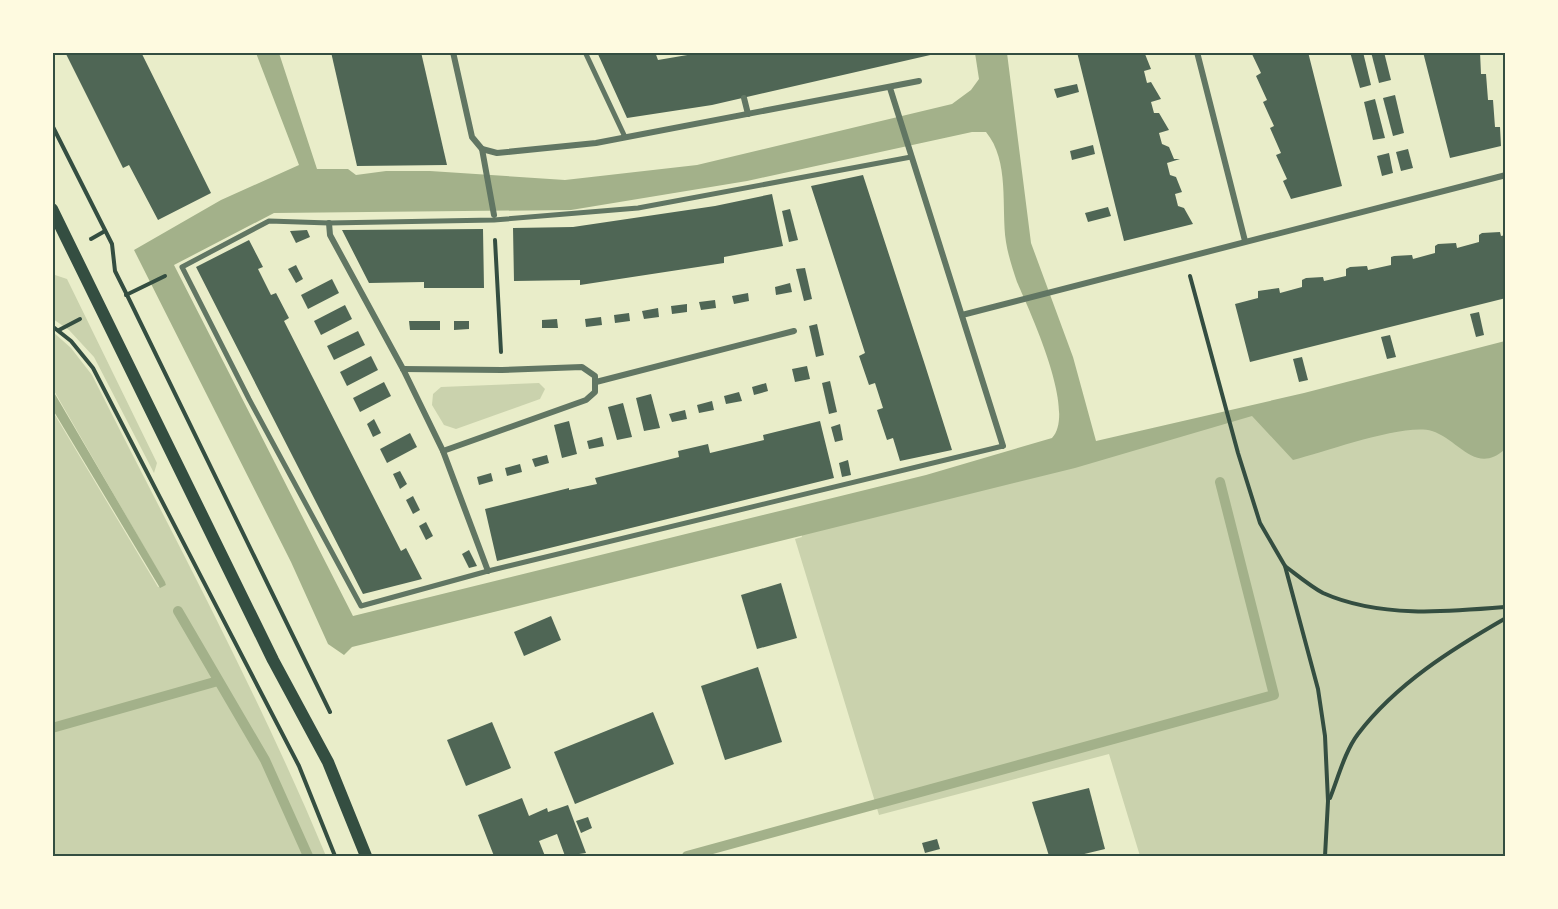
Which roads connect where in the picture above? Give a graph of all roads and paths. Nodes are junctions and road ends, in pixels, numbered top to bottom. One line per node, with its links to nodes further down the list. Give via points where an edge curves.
1 (453, 52): 10 (street, via 472,137)
2 (585, 52): 9 (street)
3 (1197, 52): 16 (street)
4 (919, 81): 5 (street)
5 (890, 88): 7 (street); 11 (street)
6 (744, 98): 7 (street)
7 (748, 114): 9 (street)
8 (52, 125): 32 (path, via 111,244 116,271 127,295)
9 (625, 137): 10 (street, via 497,153)
10 (482, 149): 14 (street)
11 (911, 157): 14 (street, via 639,208); 20 (street)
12 (1506, 175): 16 (street)
13 (52, 209): 35 (main road, via 273,660 328,762)
14 (494, 218): 15 (street); 24 (path)
15 (329, 223): 23 (street, via 330,235); 29 (street, via 269,221 182,267 361,606)
16 (1245, 241): 17 (street)
17 (1185, 258): 20 (street); 28 (path, via 1260,523)
18 (175, 271): 19 (path)
19 (141, 287)
20 (962, 315): 26 (street)
21 (52, 326): 34 (path, via 71,341 93,368 299,766)
22 (794, 331): 25 (street)
23 (403, 369): 24 (street); 27 (street)
24 (502, 370): 25 (street, via 582,367 592,372)
25 (596, 382): 27 (street, via 595,392 586,400)
26 (1003, 446): 29 (street)
27 (443, 451): 29 (street)
28 (1285, 566): 30 (path, via 1323,592 1372,608 1455,611); 33 (path, via 1318,689)
29 (488, 570)
30 (1506, 607)
31 (1506, 618): 33 (path, via 1463,643 1396,692 1356,736)
32 (334, 718)
33 (1328, 801): 36 (path)
34 (335, 856)
35 (366, 856)
36 (1324, 856)

